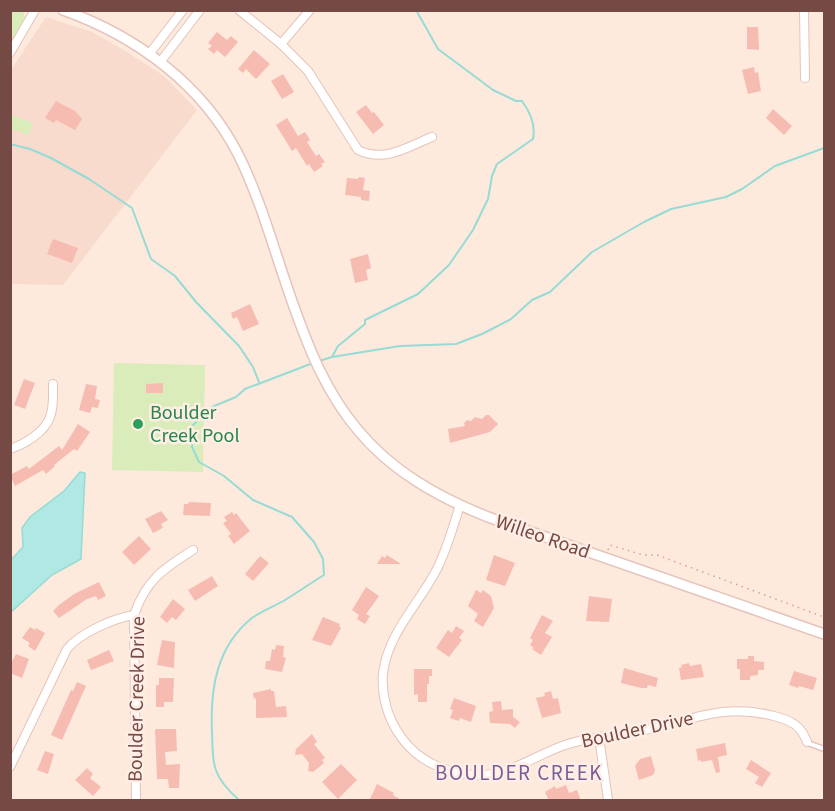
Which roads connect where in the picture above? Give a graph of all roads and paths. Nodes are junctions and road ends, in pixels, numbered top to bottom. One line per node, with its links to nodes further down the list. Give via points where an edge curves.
1 (35, 10): 9 (street)
2 (63, 10): 10 (street, Willeo Road, via 104,26)
3 (183, 10): 10 (street)
4 (200, 10): 11 (street)
5 (239, 10): 8 (street)
6 (310, 10): 8 (street)
7 (804, 10): 12 (street)
8 (281, 44): 13 (street, via 317,83 358,150 380,156)
9 (10, 53)
10 (150, 53): 11 (street, Willeo Road)
11 (161, 61): 16 (street, Willeo Road, via 211,112 238,154 307,342 335,400 357,430 396,466)
12 (805, 78)
13 (432, 137)
14 (53, 384): 15 (street, via 47,423 26,442)
15 (10, 449)
16 (460, 506): 18 (street, Willeo Road); 22 (street, Boulder Drive, via 438,567 386,656 384,694 396,730 411,749 429,762 472,775 502,772 564,745)
17 (193, 550): 19 (street, Boulder Creek Drive, via 155,576)
18 (605, 558): 20 (path, via 610,545 642,555 657,555); 21 (street, Willeo Road)
19 (134, 615): 25 (street, via 80,636 72,643); 26 (street, Boulder Creek Drive)
20 (825, 618)
21 (825, 634)
22 (599, 737): 23 (street, Boulder Drive, via 705,714 738,711 789,720 801,729); 27 (street)
23 (807, 742): 24 (lane)
24 (825, 749)
25 (10, 767)
26 (136, 801)
27 (608, 801)

